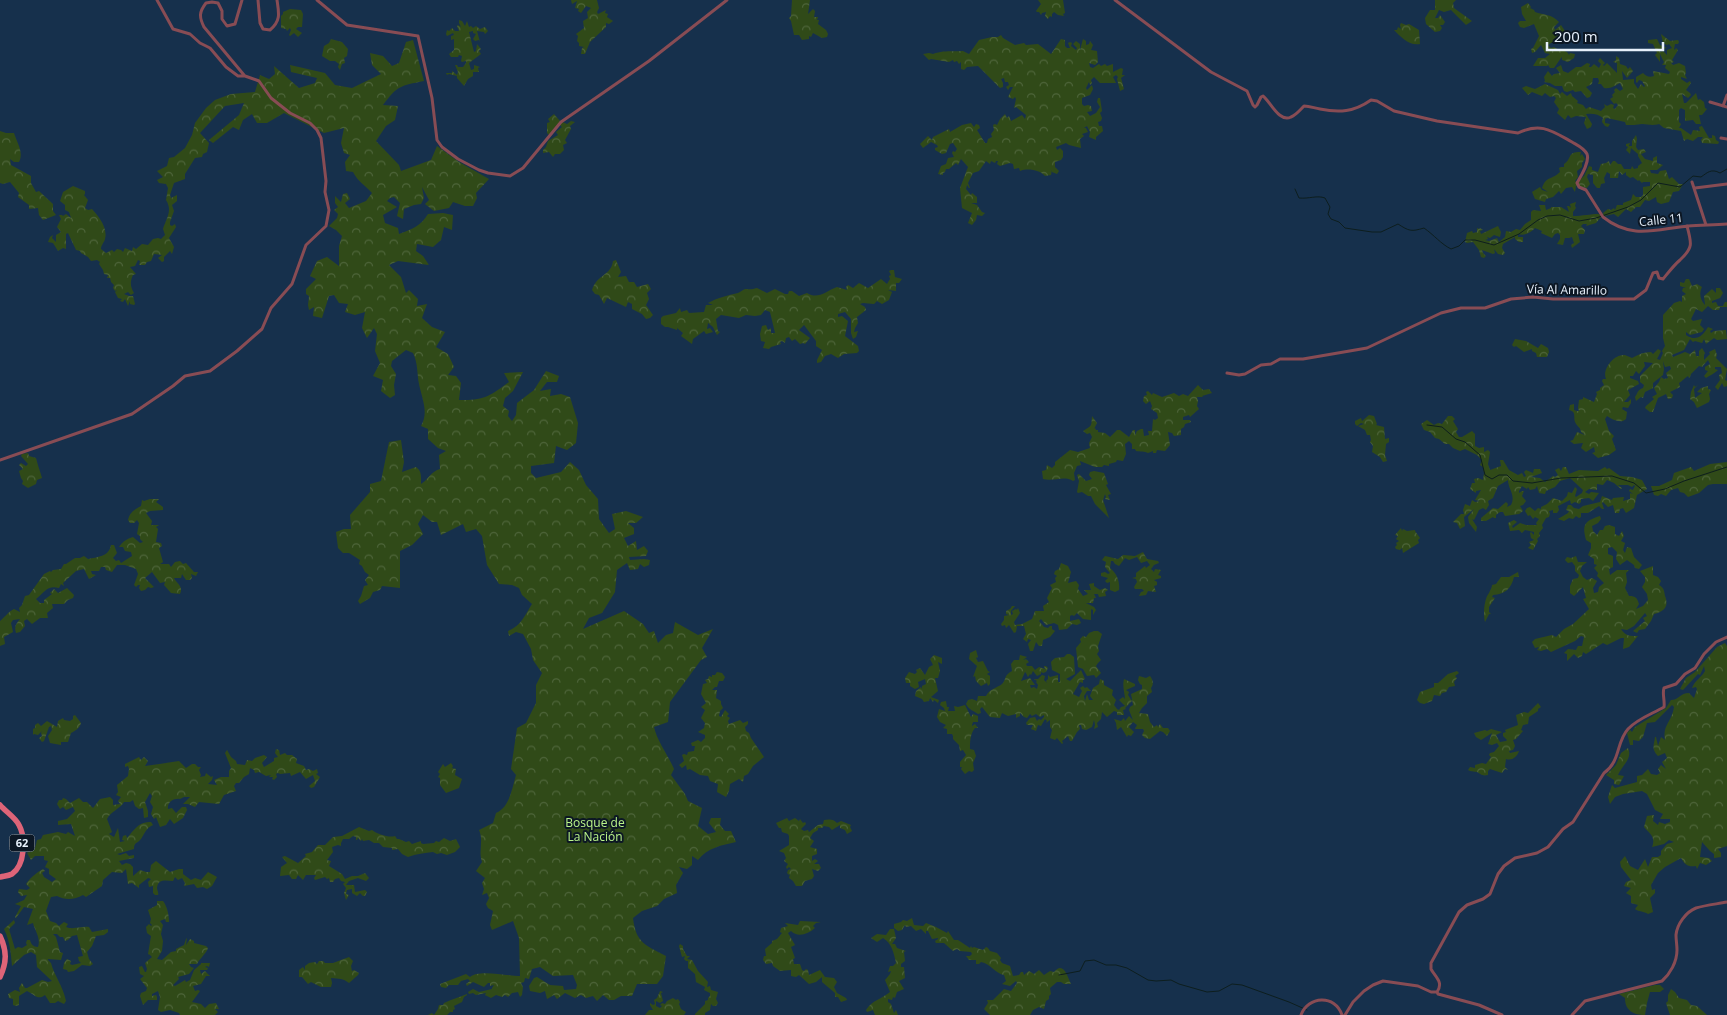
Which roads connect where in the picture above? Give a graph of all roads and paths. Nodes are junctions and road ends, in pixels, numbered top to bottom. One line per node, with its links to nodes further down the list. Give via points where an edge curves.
1 (158, 0): 8 (street, via 173,29 190,34 210,48 226,67 238,76)
2 (242, 0): 8 (street, via 235,24 227,26 218,4 206,3 200,18)
3 (258, 0): 4 (street, via 260,23 263,29 270,30 280,18)
4 (278, 0)
5 (317, 0): 6 (street, via 347,25 418,36 442,147 479,170 510,176 523,168 561,122 649,61)
6 (727, 0)
7 (1115, 0): 19 (street, Calle 11, via 1211,72 1247,91 1255,107 1263,96 1276,112 1288,118 1304,106 1335,112 1362,107 1371,100 1394,111 1437,121 1518,133 1540,127 1549,129 1587,155 1577,183 1586,190 1603,217 1636,232)
8 (245, 76): 21 (street, via 259,81 271,98 310,123 321,138 329,210 326,226 306,245 292,284 270,308 262,329 210,371 185,376 132,414)
9 (1727, 95): 11 (street)
10 (1710, 102): 11 (street)
11 (1725, 107)
12 (1721, 138): 13 (street)
13 (1727, 139)
14 (1692, 182): 16 (street)
15 (1727, 184): 16 (street)
16 (1694, 188): 18 (street)
17 (1727, 224): 18 (street, Calle 11)
18 (1706, 225): 19 (street, Calle 11)
19 (1687, 226): 20 (street, Vía Al Amarillo, via 1691,242 1686,256 1663,279 1657,272 1653,273 1646,290 1634,299 1553,300 1533,296 1485,308 1461,308 1441,313 1367,348 1303,359 1280,359 1239,376)
20 (1227, 373)
21 (0, 460)
22 (1727, 637): 28 (street, via 1716,642 1695,668 1676,684 1664,688 1664,706 1626,730 1612,767 1604,773 1573,822 1537,854 1515,858 1498,874 1490,894 1458,912 1432,964 1431,969 1439,979)
23 (0, 805): 24 (main road, 62, via 19,824 23,849 16,870)
24 (0, 877)
25 (1727, 902): 32 (street, via 1696,908 1678,924 1675,960 1662,981 1585,1001)
26 (0, 936): 27 (main road, via 6,962)
27 (0, 977)
28 (1437, 992): 30 (street, via 1383,981 1364,991); 31 (street)
29 (1301, 1015): 30 (street, via 1304,1008 1321,999 1338,1006)
30 (1344, 1015)
31 (1502, 1015)
32 (1572, 1015)

